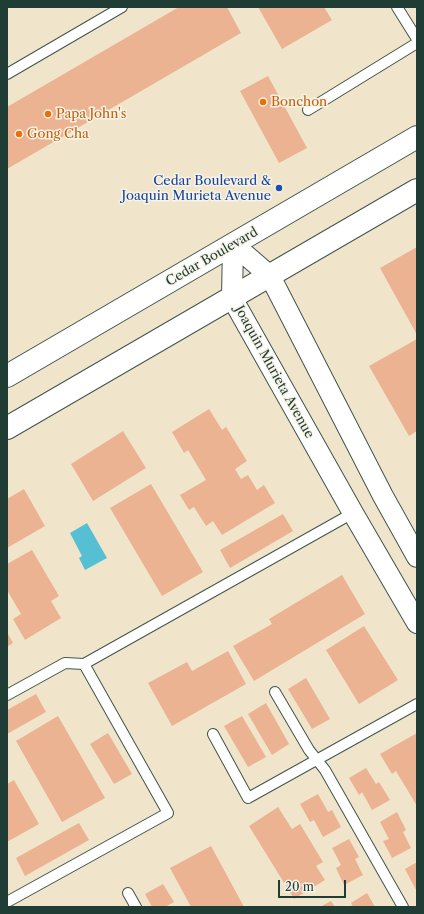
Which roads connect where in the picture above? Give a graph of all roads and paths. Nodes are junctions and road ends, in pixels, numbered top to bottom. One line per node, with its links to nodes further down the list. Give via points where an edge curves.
1 (122, 7): 5 (lane)
2 (397, 7): 3 (lane)
3 (417, 39)
4 (417, 43): 6 (lane)
5 (7, 74)
6 (308, 110)
7 (417, 138): 9 (main road, Cedar Boulevard)
8 (417, 190): 10 (main road)
9 (233, 244): 10 (street); 11 (street, Joaquin Murieta Avenue); 12 (main road, Cedar Boulevard)
10 (270, 276): 11 (main road); 15 (street)
11 (232, 298): 13 (main road); 14 (street, Joaquin Murieta Avenue)
12 (7, 376)
13 (7, 428)
14 (353, 513): 16 (street, Joaquin Murieta Avenue); 17 (lane)
15 (417, 557)
16 (417, 623)
17 (84, 664): 19 (lane, via 64,663); 24 (lane, via 168,813)
18 (275, 692): 22 (lane, via 308,750)
19 (7, 695)
20 (417, 704): 22 (lane)
21 (213, 734): 22 (lane, via 248,798)
22 (316, 759): 26 (lane, via 325,770)
23 (128, 893): 25 (lane)
24 (7, 902)
25 (136, 907)
26 (403, 907)

